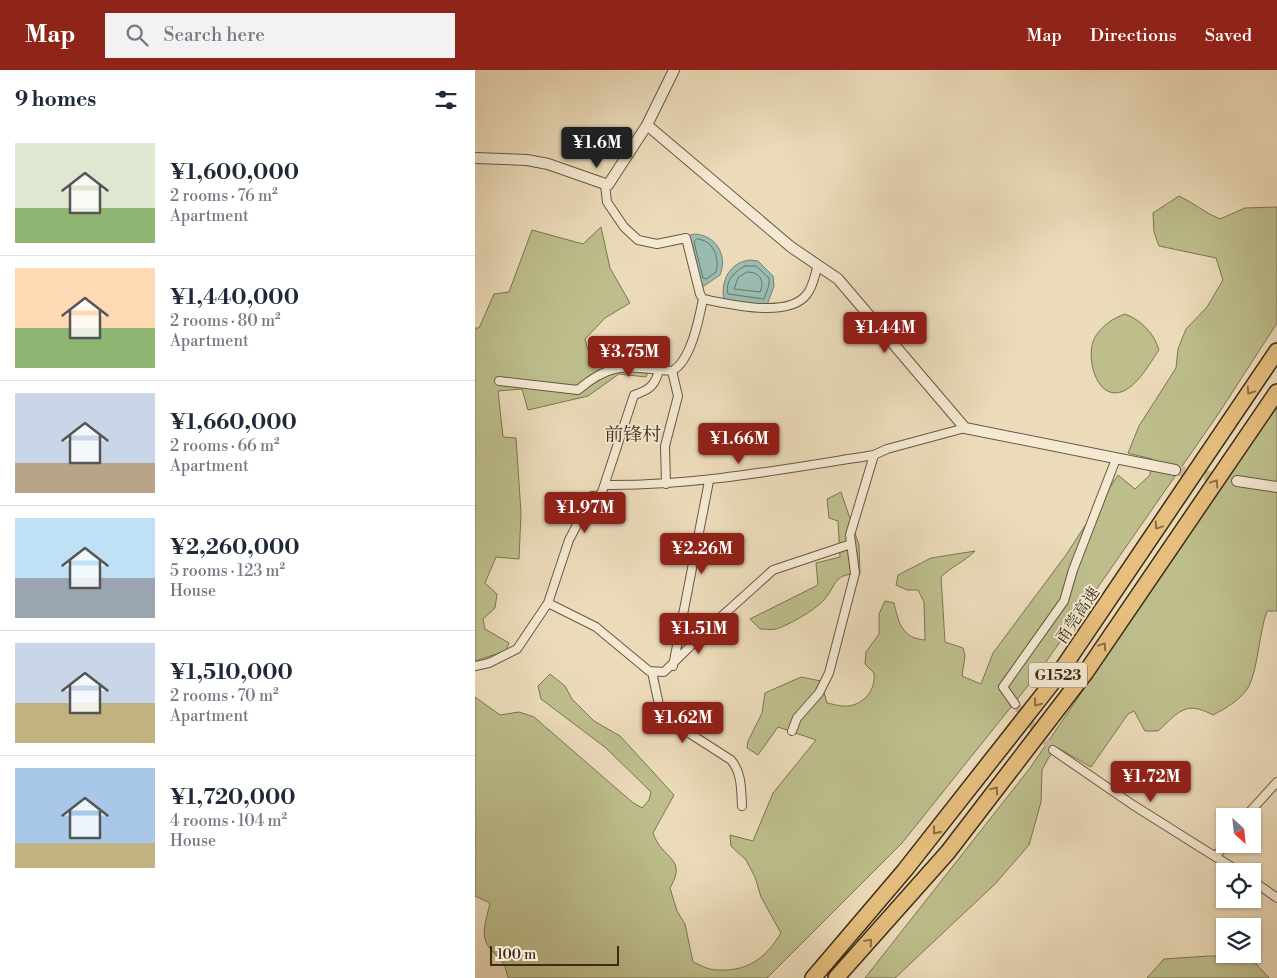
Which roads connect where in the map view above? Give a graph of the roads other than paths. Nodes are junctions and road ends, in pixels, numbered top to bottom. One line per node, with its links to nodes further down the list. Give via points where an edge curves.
1 (674, 70): 2 (street)
2 (647, 124): 4 (street, via 611,183); 5 (street, via 791,247)
3 (475, 158): 4 (street, via 548,164)
4 (605, 185): 6 (street, via 607,202 624,227 638,240 657,244 686,238)
5 (819, 265): 6 (street, via 808,293 791,304 753,308); 12 (street, via 838,280)
6 (703, 299): 9 (street, via 687,352 680,365)
7 (1277, 351): 37 (highway, 甬莞高速 / G1523, one-way to 37, via 1056,678 905,870)
8 (659, 370): 9 (street); 10 (street, via 620,367 598,375 578,390); 19 (street, via 649,390 634,395)
9 (672, 371): 18 (street, via 678,396 665,446)
10 (499, 381)
11 (1277, 392): 38 (highway, G1523, one-way to 11, via 948,852 1086,672)
12 (965, 428): 13 (street, via 887,448); 14 (street)
13 (874, 455): 16 (street); 21 (street, via 850,535)
14 (1116, 459): 15 (street); 26 (street, via 1064,601 1003,687)
15 (1175, 470)
16 (709, 480): 18 (street); 24 (street)
17 (1237, 481): 20 (street)
18 (666, 484): 19 (street)
19 (605, 485): 22 (street, via 597,497 592,496 569,540)
20 (1277, 487)
21 (851, 544): 24 (street, via 773,570 712,625); 27 (street, via 855,573 829,673 819,693 797,718)
22 (548, 603): 23 (street, via 517,649); 25 (street, via 596,627)
23 (475, 666)
24 (673, 666): 25 (street, via 664,672)
25 (652, 672): 30 (street, via 659,705 675,724 735,765 740,777)
26 (1015, 704)
27 (792, 731)
28 (1053, 750): 33 (street)
29 (1277, 782): 31 (street)
30 (742, 806)
31 (1253, 808)
32 (1218, 853): 33 (street)
33 (1216, 856): 34 (street)
34 (1226, 863)
35 (1261, 887): 36 (street)
36 (1277, 898)
37 (813, 978)
38 (836, 978)

